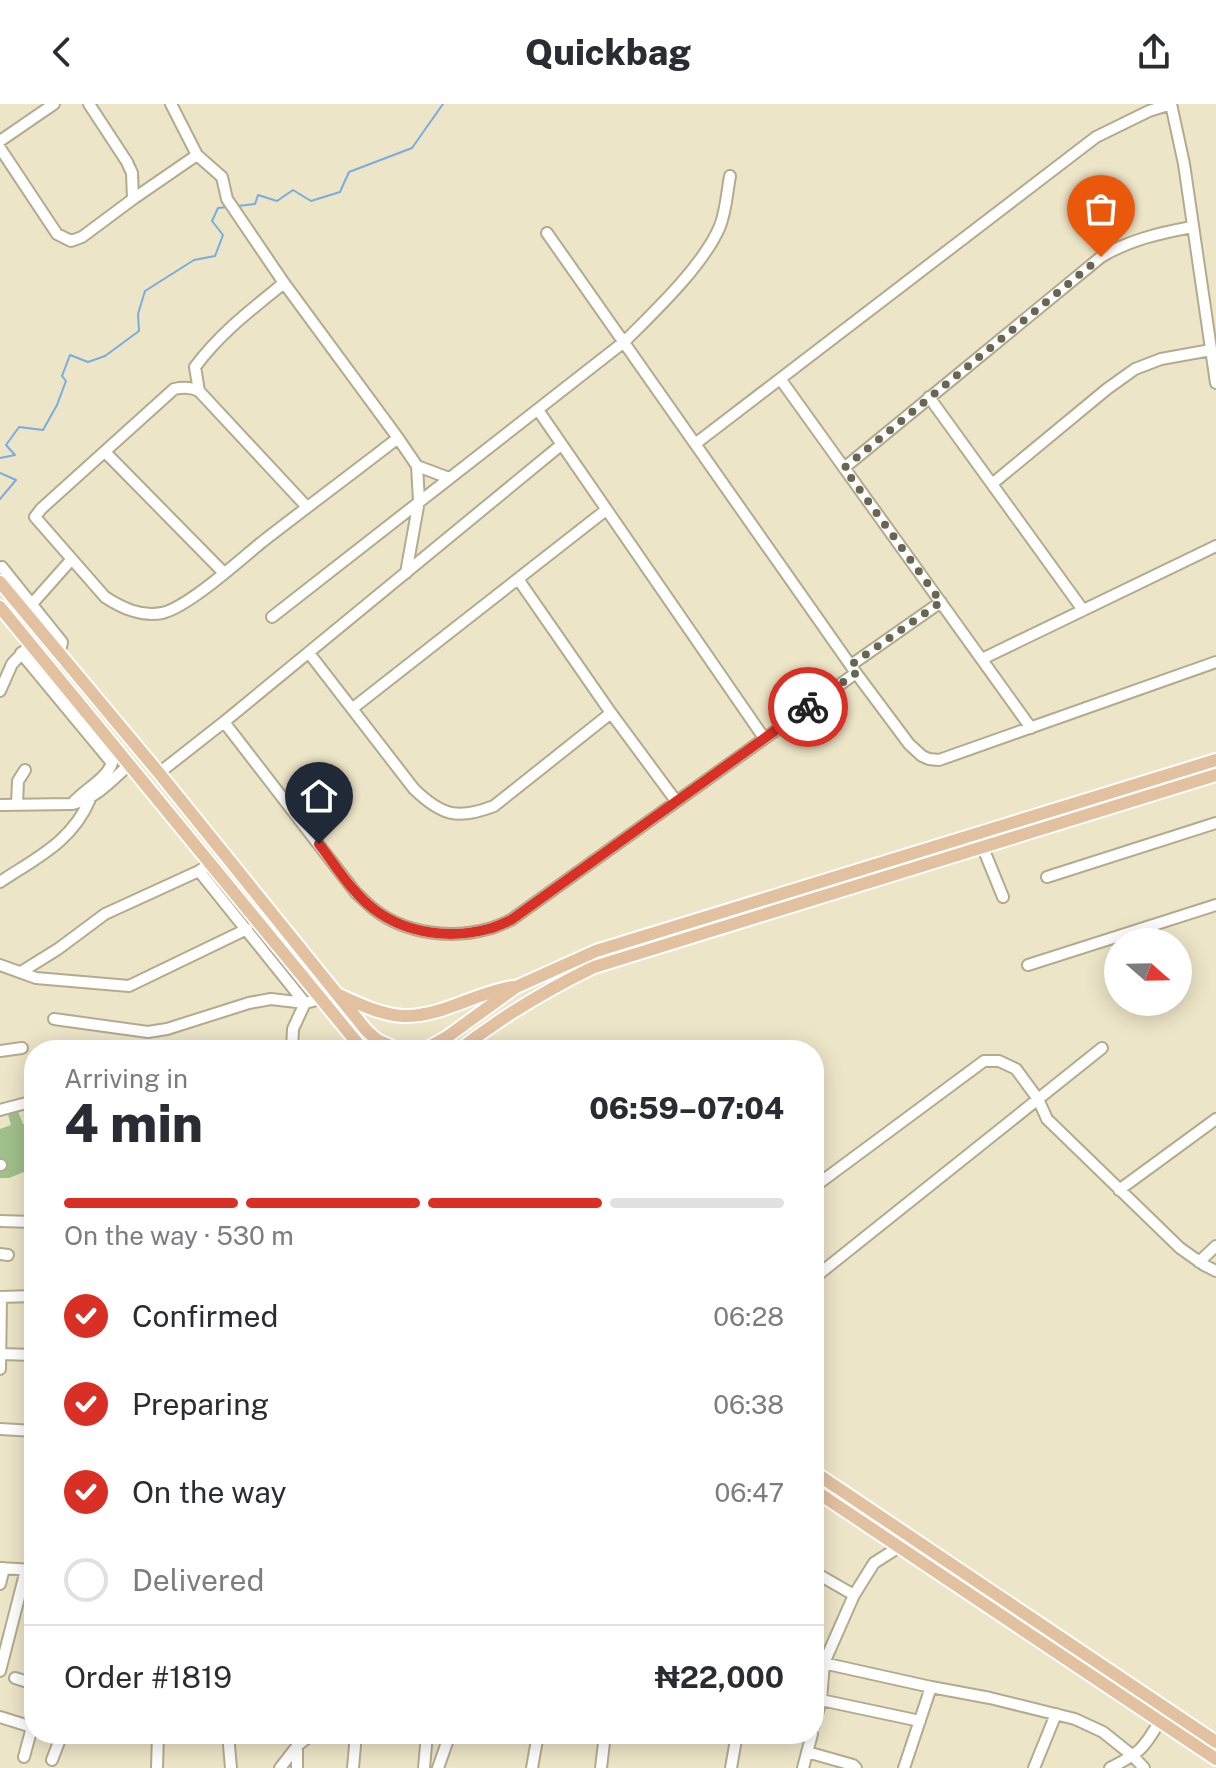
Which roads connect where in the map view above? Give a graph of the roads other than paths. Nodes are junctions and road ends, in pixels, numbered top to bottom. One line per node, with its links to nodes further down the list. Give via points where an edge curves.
1 (54, 104): 5 (street)
2 (89, 104): 9 (street, via 127,162)
3 (171, 104): 7 (street)
4 (1171, 104): 10 (street); 16 (street, via 1096,137)
5 (0, 141)
6 (0, 148): 9 (street, via 57,234 71,241)
7 (197, 155): 9 (street); 12 (street, via 222,177 227,199)
8 (730, 176): 13 (street, via 720,225 710,244)
9 (133, 199)
10 (1192, 227): 14 (street); 20 (street, via 1128,243 1101,257)
11 (547, 233): 13 (street)
12 (284, 283): 15 (street, via 235,322); 22 (street)
13 (624, 342): 21 (street); 23 (street)
14 (1211, 350): 17 (street); 29 (street, via 1135,369)
15 (195, 367): 18 (street); 19 (street)
16 (781, 380): 23 (street); 27 (street)
17 (1216, 383)
18 (174, 389): 19 (street); 25 (street)
19 (199, 391): 31 (street)
20 (929, 397): 27 (street); 29 (street)
21 (538, 410): 24 (street); 28 (street)
22 (398, 438): 26 (street); 31 (street)
23 (695, 444): 50 (street)
24 (561, 445): 32 (street); 37 (street)
25 (105, 452): 34 (street, via 35,517); 36 (street)
26 (417, 466): 28 (street); 30 (street)
27 (844, 468): 40 (street)
28 (449, 478): 30 (street)
29 (992, 484): 43 (street)
30 (419, 501): 37 (street); 44 (street)
31 (307, 507): 36 (street)
32 (606, 510): 38 (street); 56 (street)
33 (1216, 546): 43 (street)
34 (71, 560): 36 (street, via 105,597 133,612 175,609); 41 (street)
35 (2, 567): 41 (street)
36 (224, 573)
37 (406, 573): 47 (street)
38 (518, 579): 52 (street); 53 (street)
39 (0, 582): 46 (main road)
40 (941, 602): 48 (street); 50 (street)
41 (31, 605): 46 (street, via 62,642)
42 (0, 607): 45 (main road)
43 (1083, 610): 48 (street)
44 (272, 617)
45 (26, 649): 51 (street, via 12,664); 57 (main road)
46 (57, 650): 61 (main road)
47 (309, 653): 52 (street); 54 (street)
48 (982, 659): 55 (street)
49 (1216, 662): 55 (street)
50 (853, 669): 55 (street, via 909,744 929,759); 56 (street)
51 (0, 691)
52 (353, 708): 53 (street, via 414,789 434,807 460,815 494,806)
53 (611, 713): 64 (street)
54 (224, 722): 61 (street); 64 (street, via 356,893 375,910 422,931 454,934 511,920)
55 (1031, 728)
56 (764, 738): 64 (street)
57 (105, 744): 59 (main road); 66 (street, via 111,768)
58 (1216, 760): 80 (main road, via 596,951)
59 (129, 765): 63 (street); 70 (main road)
60 (25, 770): 65 (street, via 18,781)
61 (159, 773): 81 (main road)
62 (1216, 775): 69 (main road)
63 (90, 799): 66 (street); 73 (street, via 77,825 59,842)
64 (676, 801)
65 (17, 804): 66 (street); 67 (street)
66 (72, 804)
67 (0, 805)
68 (1216, 823): 72 (street)
69 (983, 848): 74 (street); 91 (main road, via 594,967 532,999)
70 (211, 863): 71 (street); 82 (main road)
71 (199, 871): 76 (street); 79 (street, via 105,914)
72 (1047, 877)
73 (0, 882)
74 (1003, 897)
75 (1216, 905): 78 (street)
76 (247, 929): 79 (street, via 129,986 36,978); 83 (street)
77 (0, 965): 79 (street)
78 (1028, 965)
79 (21, 972)
80 (516, 987): 81 (main road, via 407,1016); 90 (main road)
81 (338, 994): 89 (main road)
82 (321, 999): 83 (street); 85 (main road)
83 (305, 1003): 84 (street, via 249,1003 148,1032); 86 (street)
84 (54, 1019)
85 (351, 1034): 87 (main road); 88 (main road)
86 (292, 1040)
87 (353, 1040)
88 (356, 1040)
89 (379, 1040)
90 (443, 1040)
91 (472, 1040)
92 (22, 1048): 94 (street)
93 (1102, 1048): 95 (street)
94 (0, 1051)
95 (1038, 1099): 99 (street, via 1016,1069 984,1061); 100 (street, via 1047,1119); 105 (street)
96 (24, 1104): 97 (street)
97 (0, 1110)
98 (1216, 1119): 100 (street)
99 (824, 1180)
100 (1119, 1190): 104 (street)
101 (0, 1221): 102 (street)
102 (24, 1222)
103 (1216, 1246): 104 (street)
104 (1199, 1262): 106 (street)
105 (824, 1270)
106 (1216, 1271)
107 (24, 1296): 108 (street)
108 (0, 1297): 109 (street)
109 (0, 1354): 110 (street); 111 (street)
110 (24, 1355)
111 (0, 1369)
112 (0, 1429): 113 (street)
113 (24, 1430)
114 (824, 1479): 135 (main road)
115 (824, 1497): 116 (main road)
116 (899, 1547): 122 (street, via 874,1563); 134 (main road)
117 (2, 1568): 118 (street); 120 (street)
118 (24, 1570)
119 (824, 1578): 122 (street)
120 (0, 1584)
121 (24, 1590): 125 (street)
122 (854, 1595): 123 (street)
123 (824, 1652)
124 (824, 1663): 128 (street)
125 (0, 1671)
126 (15, 1678): 127 (street)
127 (24, 1681)
128 (931, 1687): 130 (street); 132 (street)
129 (824, 1701): 132 (street)
130 (1056, 1714): 150 (street, via 1103,1732); 167 (street)
131 (0, 1717): 133 (street)
132 (920, 1721): 166 (street)
133 (24, 1722)
134 (1159, 1722): 150 (street); 152 (main road)
135 (1216, 1742)
136 (28, 1744): 151 (street)
137 (58, 1744): 153 (street)
138 (158, 1744): 154 (street)
139 (229, 1744): 155 (street)
140 (295, 1744): 156 (street)
141 (297, 1744): 157 (street)
142 (355, 1744): 158 (street)
143 (426, 1744): 159 (street)
144 (446, 1744): 160 (street)
145 (536, 1744): 161 (street)
146 (604, 1744): 162 (street)
147 (735, 1744): 163 (street)
148 (809, 1744): 149 (street)
149 (807, 1752): 164 (street); 165 (street)
150 (1133, 1756): 168 (street); 169 (street)
151 (24, 1757)
152 (1216, 1759)
153 (52, 1760)
154 (157, 1768)
155 (231, 1768)
156 (280, 1768)
157 (297, 1768)
158 (353, 1768)
159 (424, 1768)
160 (438, 1768)
161 (532, 1768)
162 (601, 1768)
163 (731, 1768)
164 (803, 1768)
165 (856, 1768)
166 (904, 1768)
167 (1034, 1768)
168 (1110, 1768)
169 (1144, 1768)

